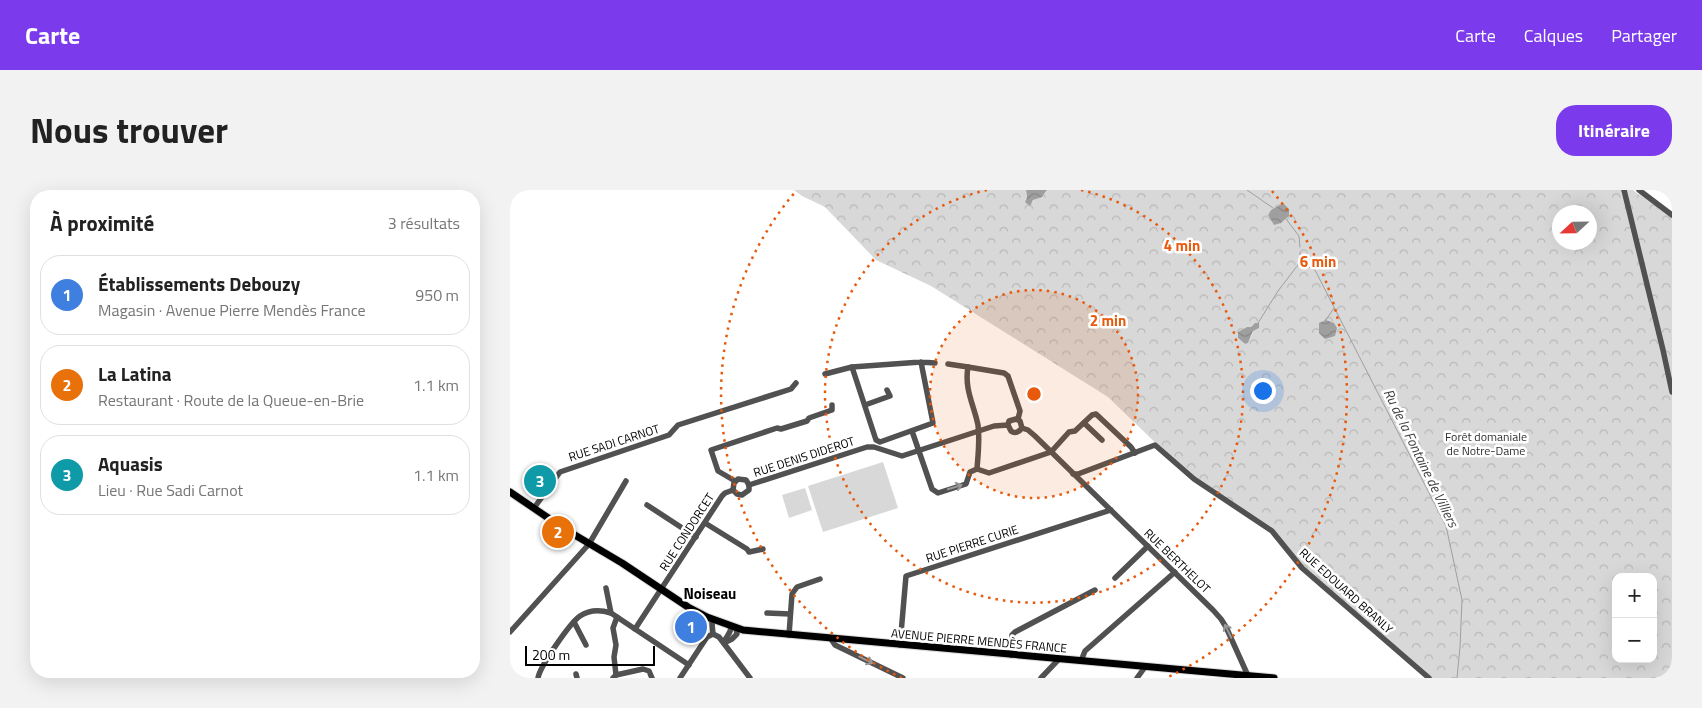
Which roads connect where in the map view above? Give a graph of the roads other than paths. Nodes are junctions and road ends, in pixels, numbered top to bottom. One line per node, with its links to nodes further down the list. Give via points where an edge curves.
1 (1639, 190): 3 (street)
2 (1625, 191): 12 (street)
3 (1672, 215)
4 (921, 362): 5 (street); 7 (street); 19 (street, via 933,423)
5 (935, 363)
6 (948, 364): 8 (street)
7 (852, 367): 9 (street); 14 (street)
8 (968, 367): 15 (street, via 1008,376 1020,411); 20 (street, via 966,379)
9 (825, 374)
10 (796, 383): 33 (street, RUE SADI CARNOT, via 791,389 678,426 669,435 560,472)
11 (887, 390): 14 (street, via 890,396)
12 (1672, 392)
13 (832, 405): 28 (street, via 832,410 807,421 711,450 718,471)
14 (865, 405): 19 (street, via 876,440 880,442)
15 (1018, 419): 17 (street, via 1011,419); 18 (street)
16 (1084, 423): 21 (street); 23 (street, via 1069,432); 24 (street, via 1096,414)
17 (1008, 425): 18 (street, via 1012,432 1019,432); 20 (street, RUE DENIS DIDEROT)
18 (1022, 428): 23 (street)
19 (912, 431): 22 (street)
20 (978, 431): 22 (street, RUE DENIS DIDEROT); 25 (street)
21 (1102, 440)
22 (920, 450): 25 (street, one-way to 25, via 932,489 938,493 966,484 970,472); 29 (street, RUE DENIS DIDEROT, via 902,456 867,447)
23 (1051, 452): 25 (street, via 989,473); 26 (street)
24 (1135, 453): 26 (street); 77 (street, RUE EDOUARD BRANLY, via 1155,445 1194,479 1272,531 1302,568)
25 (977, 469)
26 (1073, 474): 34 (street, RUE BERTHELOT)
27 (626, 481): 37 (street)
28 (735, 481): 29 (street, via 743,479); 30 (street)
29 (749, 485): 30 (street, via 747,493 742,495)
30 (733, 490): 35 (street, RUE CONDORCET, via 725,493)
31 (510, 492): 33 (main road, AVENUE PIERRE MENDÈS FRANCE)
32 (647, 505): 36 (street)
33 (534, 508): 37 (main road, AVENUE PIERRE MENDÈS FRANCE)
34 (1111, 510): 38 (street, RUE BERTHELOT); 60 (street, RUE PIERRE CURIE, via 906,576)
35 (705, 523): 36 (street, RUE CONDORCET); 39 (street, via 749,552)
36 (696, 537): 44 (street, RUE CONDORCET)
37 (589, 544): 44 (main road, AVENUE PIERRE MENDÈS FRANCE); 55 (street)
38 (1148, 546): 40 (street, RUE BERTHELOT); 41 (street)
39 (762, 549)
40 (1175, 572): 64 (street, via 1085,652); 68 (street, RUE BERTHELOT, one-way to 40, via 1221,619)
41 (1115, 578)
42 (820, 579): 49 (street, via 797,587 792,594)
43 (606, 588): 47 (street)
44 (662, 589): 46 (main road, AVENUE PIERRE MENDÈS FRANCE); 54 (street, RUE CONDORCET)
45 (1095, 590): 62 (street, via 1015,632)
46 (688, 607): 52 (main road, AVENUE PIERRE MENDÈS FRANCE); 53 (main road, AVENUE PIERRE MENDÈS FRANCE)
47 (611, 613): 50 (street); 51 (street, via 588,613)
48 (767, 613): 49 (street)
49 (790, 614): 57 (street)
50 (617, 617): 54 (street); 67 (street, via 613,628)
51 (574, 622): 61 (street); 69 (street)
52 (712, 623): 53 (main road, AVENUE PIERRE MENDÈS FRANCE); 56 (street)
53 (734, 628): 57 (main road, AVENUE PIERRE MENDÈS FRANCE); 59 (street)
54 (635, 629): 65 (street)
55 (510, 632)
56 (713, 634): 59 (street); 65 (street, via 707,637)
57 (789, 635): 58 (main road, AVENUE PIERRE MENDÈS FRANCE)
58 (831, 639): 60 (main road, AVENUE PIERRE MENDÈS FRANCE); 73 (street, one-way to 73, via 835,645)
59 (724, 643): 72 (street)
60 (900, 645): 62 (main road, AVENUE PIERRE MENDÈS FRANCE)
61 (586, 646)
62 (1011, 655): 63 (main road, AVENUE PIERRE MENDÈS FRANCE)
63 (1059, 659): 64 (main road, AVENUE PIERRE MENDÈS FRANCE); 74 (street)
64 (1081, 661): 66 (main road, AVENUE PIERRE MENDÈS FRANCE)
65 (689, 665): 71 (street)
66 (1145, 667): 68 (main road, AVENUE PIERRE MENDÈS FRANCE); 75 (street)
67 (615, 677): 70 (street, via 643,669 649,671)
68 (1248, 677): 76 (main road, AVENUE PIERRE MENDÈS FRANCE)
69 (538, 678)
70 (652, 678)
71 (680, 678)
72 (750, 678)
73 (903, 678)
74 (1041, 678)
75 (1137, 678)
76 (1274, 678)
77 (1429, 678)

